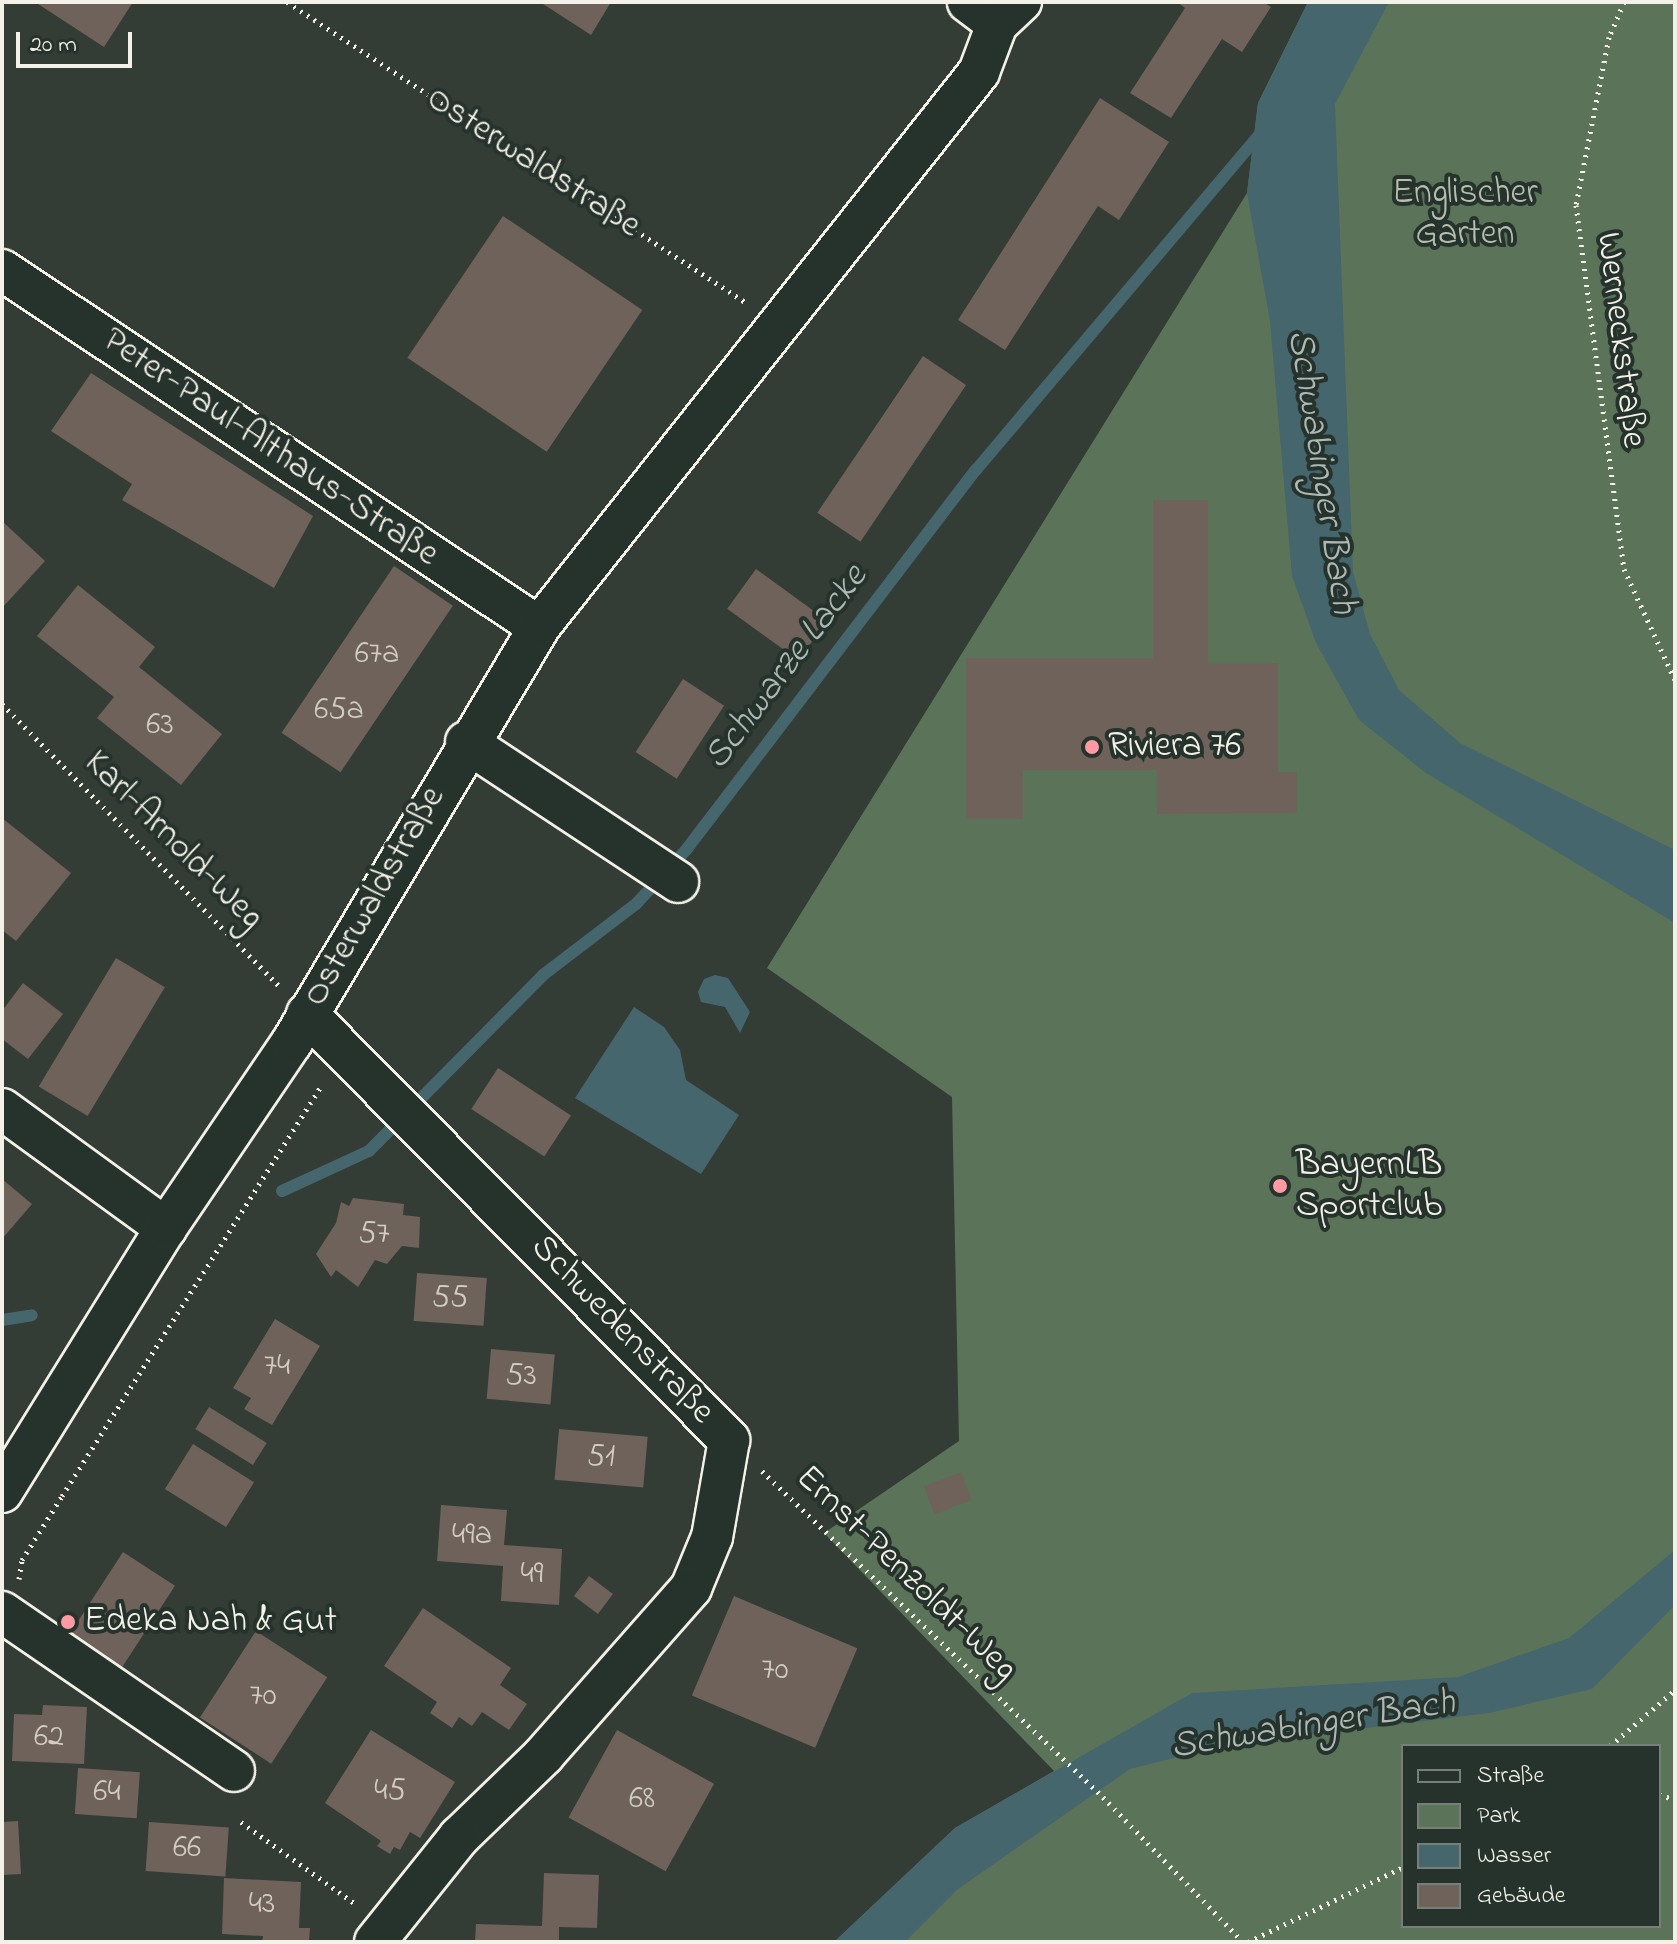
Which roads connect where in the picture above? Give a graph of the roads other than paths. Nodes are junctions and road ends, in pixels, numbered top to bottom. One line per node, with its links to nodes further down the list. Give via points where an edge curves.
1 (995, 9): 3 (street, Osterwaldstraße, via 979,72)
2 (2, 270): 3 (street, Peter-Paul-Althaus-Straße)
3 (539, 627): 4 (street, Osterwaldstraße)
4 (466, 742): 5 (street); 6 (street, Osterwaldstraße)
5 (678, 882)
6 (307, 1014): 8 (street, Osterwaldstraße); 12 (street, Schwedenstraße, via 393,1095 729,1440 712,1537 691,1588 544,1755 459,1837)
7 (2, 1109): 8 (street)
8 (166, 1228): 9 (street, Osterwaldstraße)
9 (7, 1474)
10 (8, 1616): 11 (street)
11 (234, 1771)
12 (381, 1934)

